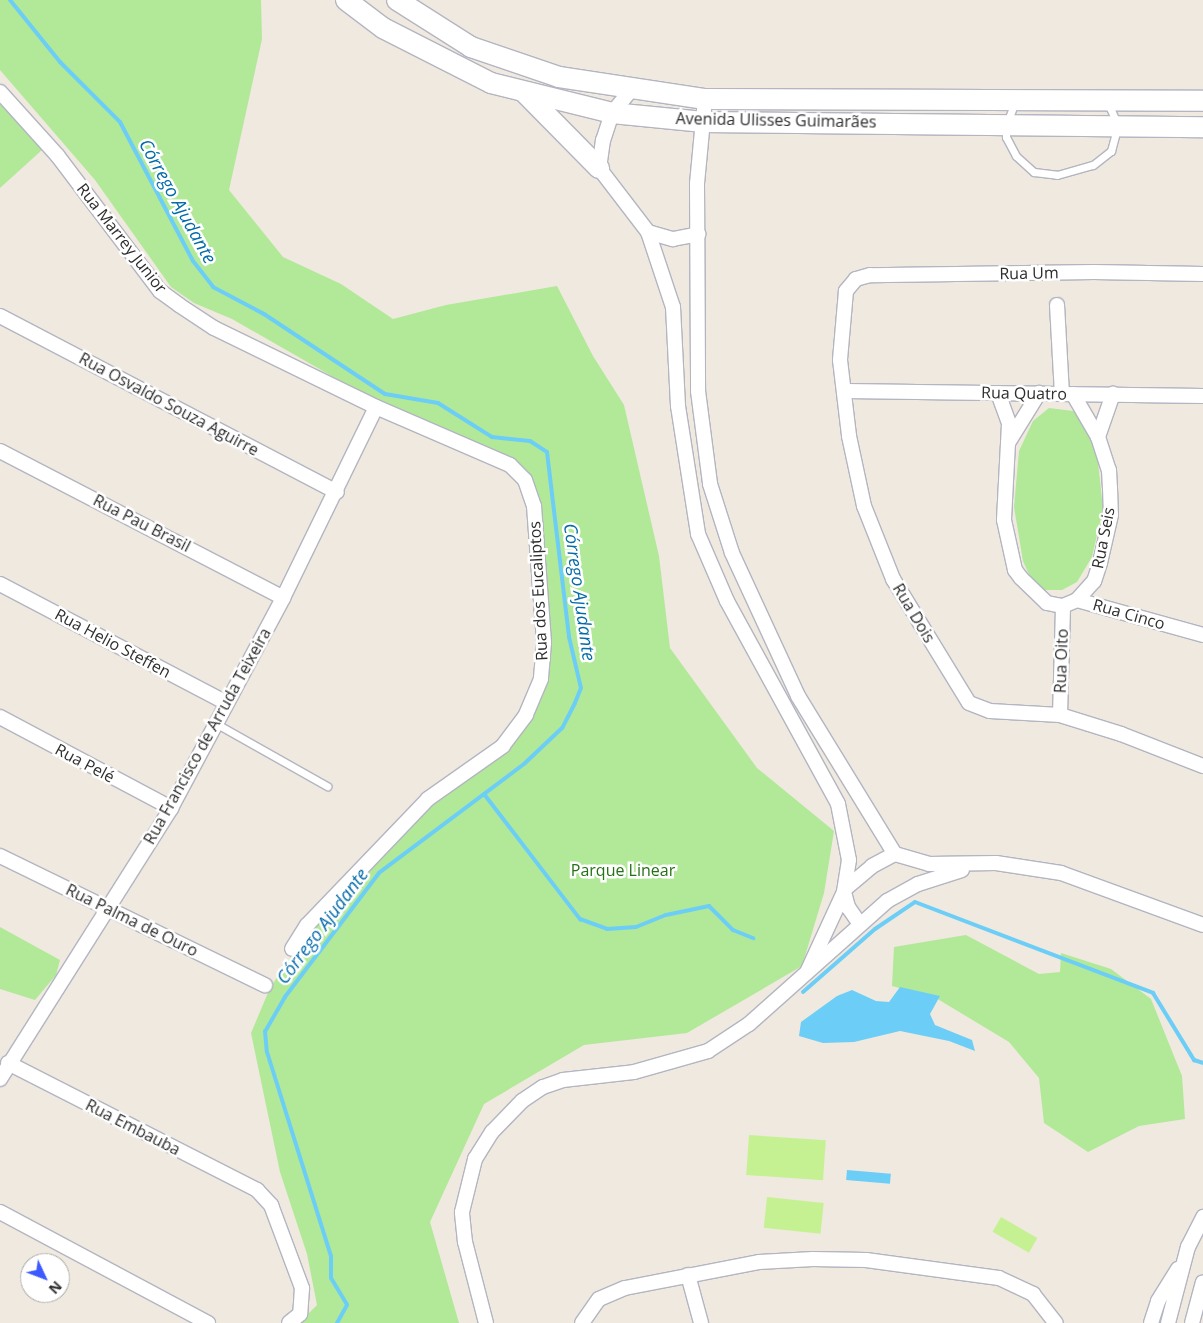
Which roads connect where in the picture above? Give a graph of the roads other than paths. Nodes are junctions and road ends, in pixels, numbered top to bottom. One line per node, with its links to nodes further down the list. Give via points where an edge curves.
1 (346, 0): 4 (street, Avenida Ulisses Guimarães, via 383,28)
2 (396, 0): 3 (street, Avenida Ulisses Guimarães)
3 (442, 30): 4 (street); 5 (street, Avenida Ulisses Guimarães, via 471,47 559,76)
4 (428, 53): 7 (street, Avenida Ulisses Guimarães, via 491,83)
5 (632, 89): 8 (street, Avenida Ulisses Guimarães); 12 (street)
6 (0, 92): 30 (street, Rua Marrey Junior, via 63,161 160,290 214,328)
7 (524, 92): 12 (street, Avenida Ulisses Guimarães); 17 (street)
8 (705, 99): 10 (street, Avenida Ulisses Guimarães); 13 (street)
9 (1103, 99): 10 (street, Avenida Ulisses Guimarães); 11 (street, Avenida Ulisses Guimarães); 15 (lane)
10 (1015, 101): 14 (lane)
11 (1203, 101)
12 (612, 113): 13 (street, Avenida Ulisses Guimarães); 17 (street, via 603,140)
13 (704, 122): 14 (street, Avenida Ulisses Guimarães); 19 (street, via 697,183)
14 (1006, 125): 15 (street, Avenida Ulisses Guimarães); 15 (lane, via 1006,137 1016,156 1034,172 1056,175 1093,165 1111,151)
15 (1118, 125): 16 (street, Avenida Ulisses Guimarães)
16 (1203, 127)
17 (599, 168): 18 (street)
18 (648, 232): 19 (street, via 673,239); 52 (street, via 673,307 678,406 698,534 727,601 838,804 848,860)
19 (699, 234): 49 (street, via 698,391 710,484 732,552 798,696)
20 (1203, 274): 21 (street, Rua Um, via 870,275)
21 (856, 279): 24 (street, Rua Dois, via 846,291 840,360)
22 (1057, 305): 27 (street)
23 (0, 316): 34 (street, Rua Osvaldo Souza Aguirre)
24 (846, 391): 25 (street, Rua Quatro); 43 (street, Rua Dois, via 849,436 864,506 893,579 962,695 980,710)
25 (998, 393): 26 (street, Rua Quatro); 32 (street, via 1009,424)
26 (1040, 393): 27 (street, Rua Quatro); 32 (street)
27 (1067, 394): 28 (street, Rua Quatro); 31 (street, Rua Seis)
28 (1112, 394): 29 (street, Rua Quatro); 31 (street)
29 (1203, 396)
30 (376, 407): 34 (street, Rua Francisco de Arruda Teixeira); 56 (street, Rua dos Eucaliptos, via 510,464 525,480 534,506 544,643 541,679 526,715 503,746 428,798 307,925)
31 (1098, 437): 35 (street, Rua Seis, via 1109,470 1110,515)
32 (1007, 446): 39 (street, via 1004,520 1014,570 1047,603)
33 (0, 451): 37 (street, Rua Pau Brasil)
34 (337, 492): 37 (street, Rua Francisco de Arruda Teixeira)
35 (1094, 581): 38 (street, Rua Seis); 40 (street, Rua Seis)
36 (0, 584): 42 (street, Rua Helio Steffen)
37 (283, 598): 42 (street, Rua Francisco de Arruda Teixeira)
38 (1077, 600): 39 (street, Rua Cinco); 40 (street, Rua Cinco)
39 (1063, 606): 43 (street, Rua Oito)
40 (1107, 606): 41 (street, Rua Cinco)
41 (1203, 635)
42 (227, 702): 45 (street, Rua Francisco de Arruda Teixeira)
43 (1060, 715): 46 (street, Rua Dois, via 1121,734)
44 (0, 717): 48 (street, Rua Pelé)
45 (215, 724): 47 (lane); 48 (street, Rua Francisco de Arruda Teixeira)
46 (1203, 766)
47 (327, 786)
48 (170, 808): 53 (street, Rua Francisco de Arruda Teixeira)
49 (895, 854): 51 (street, via 929,864); 52 (street, via 872,866)
50 (0, 856): 53 (street, Rua Palma de Ouro)
51 (975, 866): 54 (street, via 900,892); 55 (street, via 1028,866 1061,873)
52 (844, 891): 54 (street, via 848,907); 57 (street)
53 (106, 908): 58 (street, Rua Palma de Ouro); 59 (street, Rua Francisco de Arruda Teixeira, via 42,1015)
54 (860, 924): 57 (street)
55 (1203, 925)
56 (292, 949)
57 (808, 970): 69 (street, via 749,1024 708,1052 666,1066 581,1076 549,1085 522,1101 492,1132 475,1159 462,1212 465,1242)
58 (264, 985)
59 (8, 1063): 60 (street, Rua Francisco de Arruda Teixeira); 68 (street, Rua Embauba, via 257,1190 271,1205 302,1288 300,1314)
60 (0, 1079)
61 (0, 1212): 67 (street)
62 (1203, 1217): 63 (street)
63 (1184, 1260): 65 (street); 73 (street, via 1168,1282)
64 (688, 1275): 70 (street, via 608,1293 598,1299); 71 (street); 72 (street, via 759,1262 813,1259 866,1260 972,1272 1018,1286 1045,1306)
65 (1178, 1280): 66 (street); 74 (street)
66 (1202, 1284): 75 (street)
67 (201, 1321)
68 (289, 1323)
69 (486, 1323)
70 (582, 1323)
71 (701, 1323)
72 (1056, 1323)
73 (1151, 1323)
74 (1168, 1323)
75 (1192, 1323)

